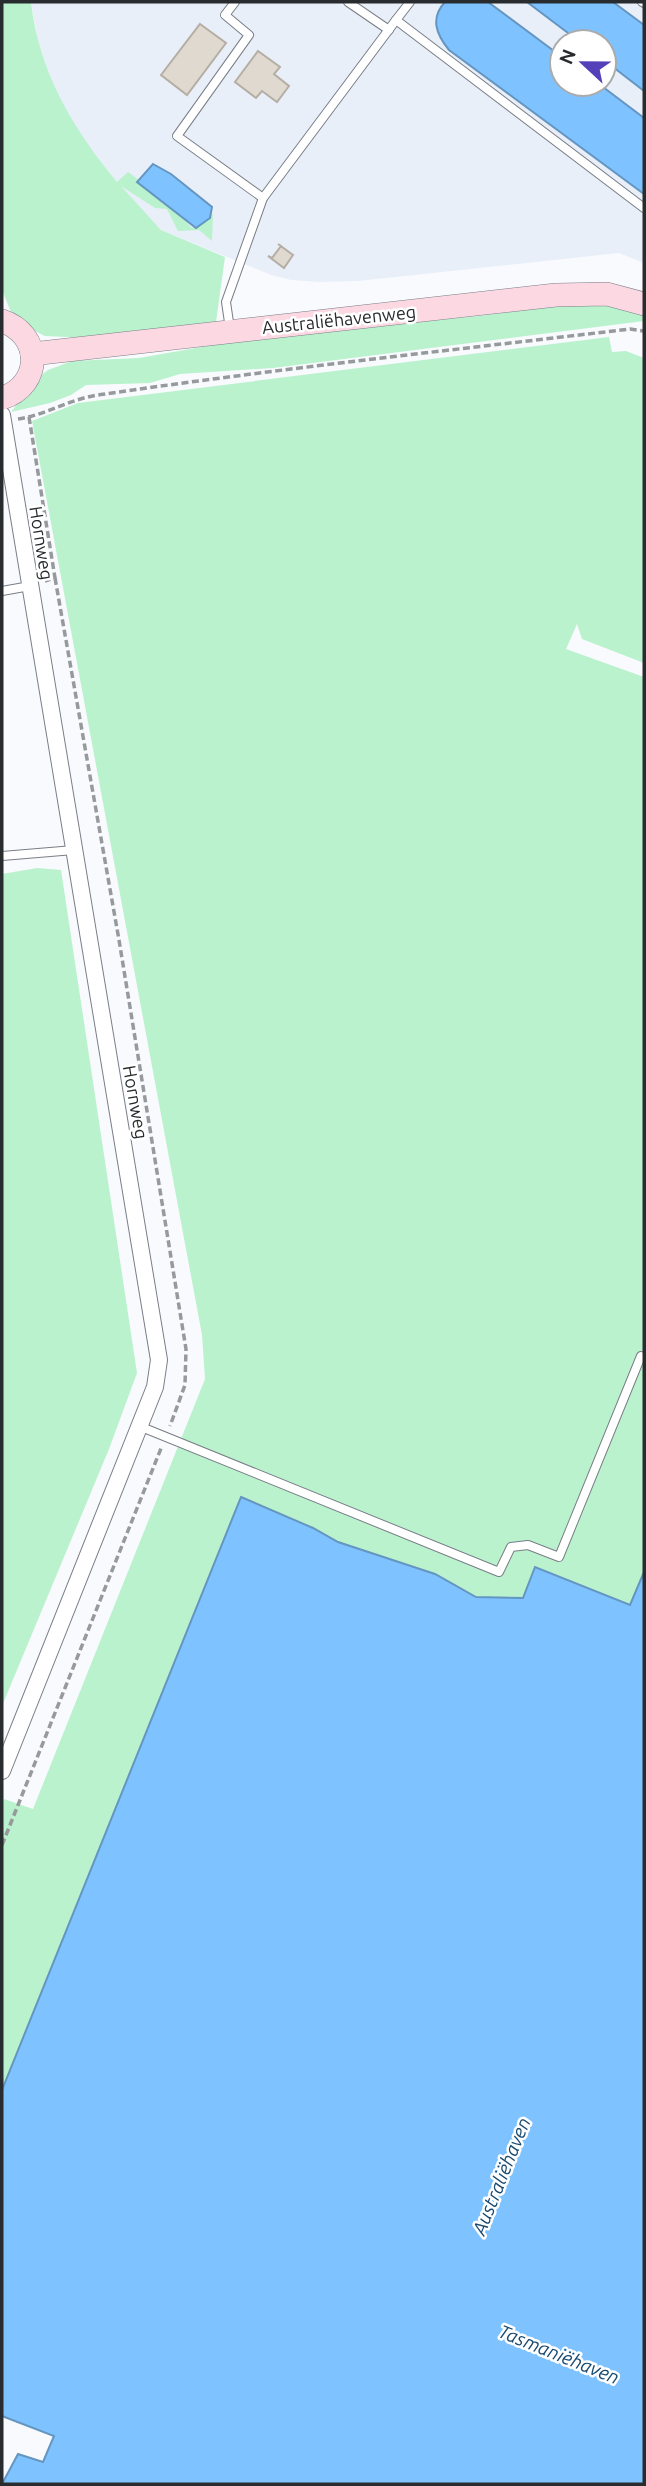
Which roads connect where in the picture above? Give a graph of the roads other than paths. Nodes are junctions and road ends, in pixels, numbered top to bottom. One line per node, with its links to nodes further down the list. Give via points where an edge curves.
1 (235, 2): 6 (lane, via 225,15 249,35 177,136)
2 (348, 2): 5 (lane)
3 (410, 2): 4 (lane)
4 (396, 20): 5 (lane); 7 (lane)
5 (389, 30): 6 (lane)
6 (263, 198): 10 (lane, via 226,302)
7 (644, 208)
8 (644, 304): 10 (street, Australiëhavenweg, via 607,294 556,295)
9 (2, 321): 11 (street, via 21,332)
10 (231, 331): 11 (street, Australiëhavenweg)
11 (32, 354): 12 (street, via 28,378)
12 (2, 398)
13 (2, 415): 14 (street, Hornweg)
14 (30, 586): 15 (lane); 16 (street, Hornweg)
15 (2, 591)
16 (74, 850): 17 (lane); 19 (street, Hornweg, via 159,1360 155,1387)
17 (2, 856)
18 (644, 1357): 19 (lane, via 559,1557 528,1545 511,1546 499,1572)
19 (139, 1426): 20 (street, Hornweg)
20 (2, 1771)

